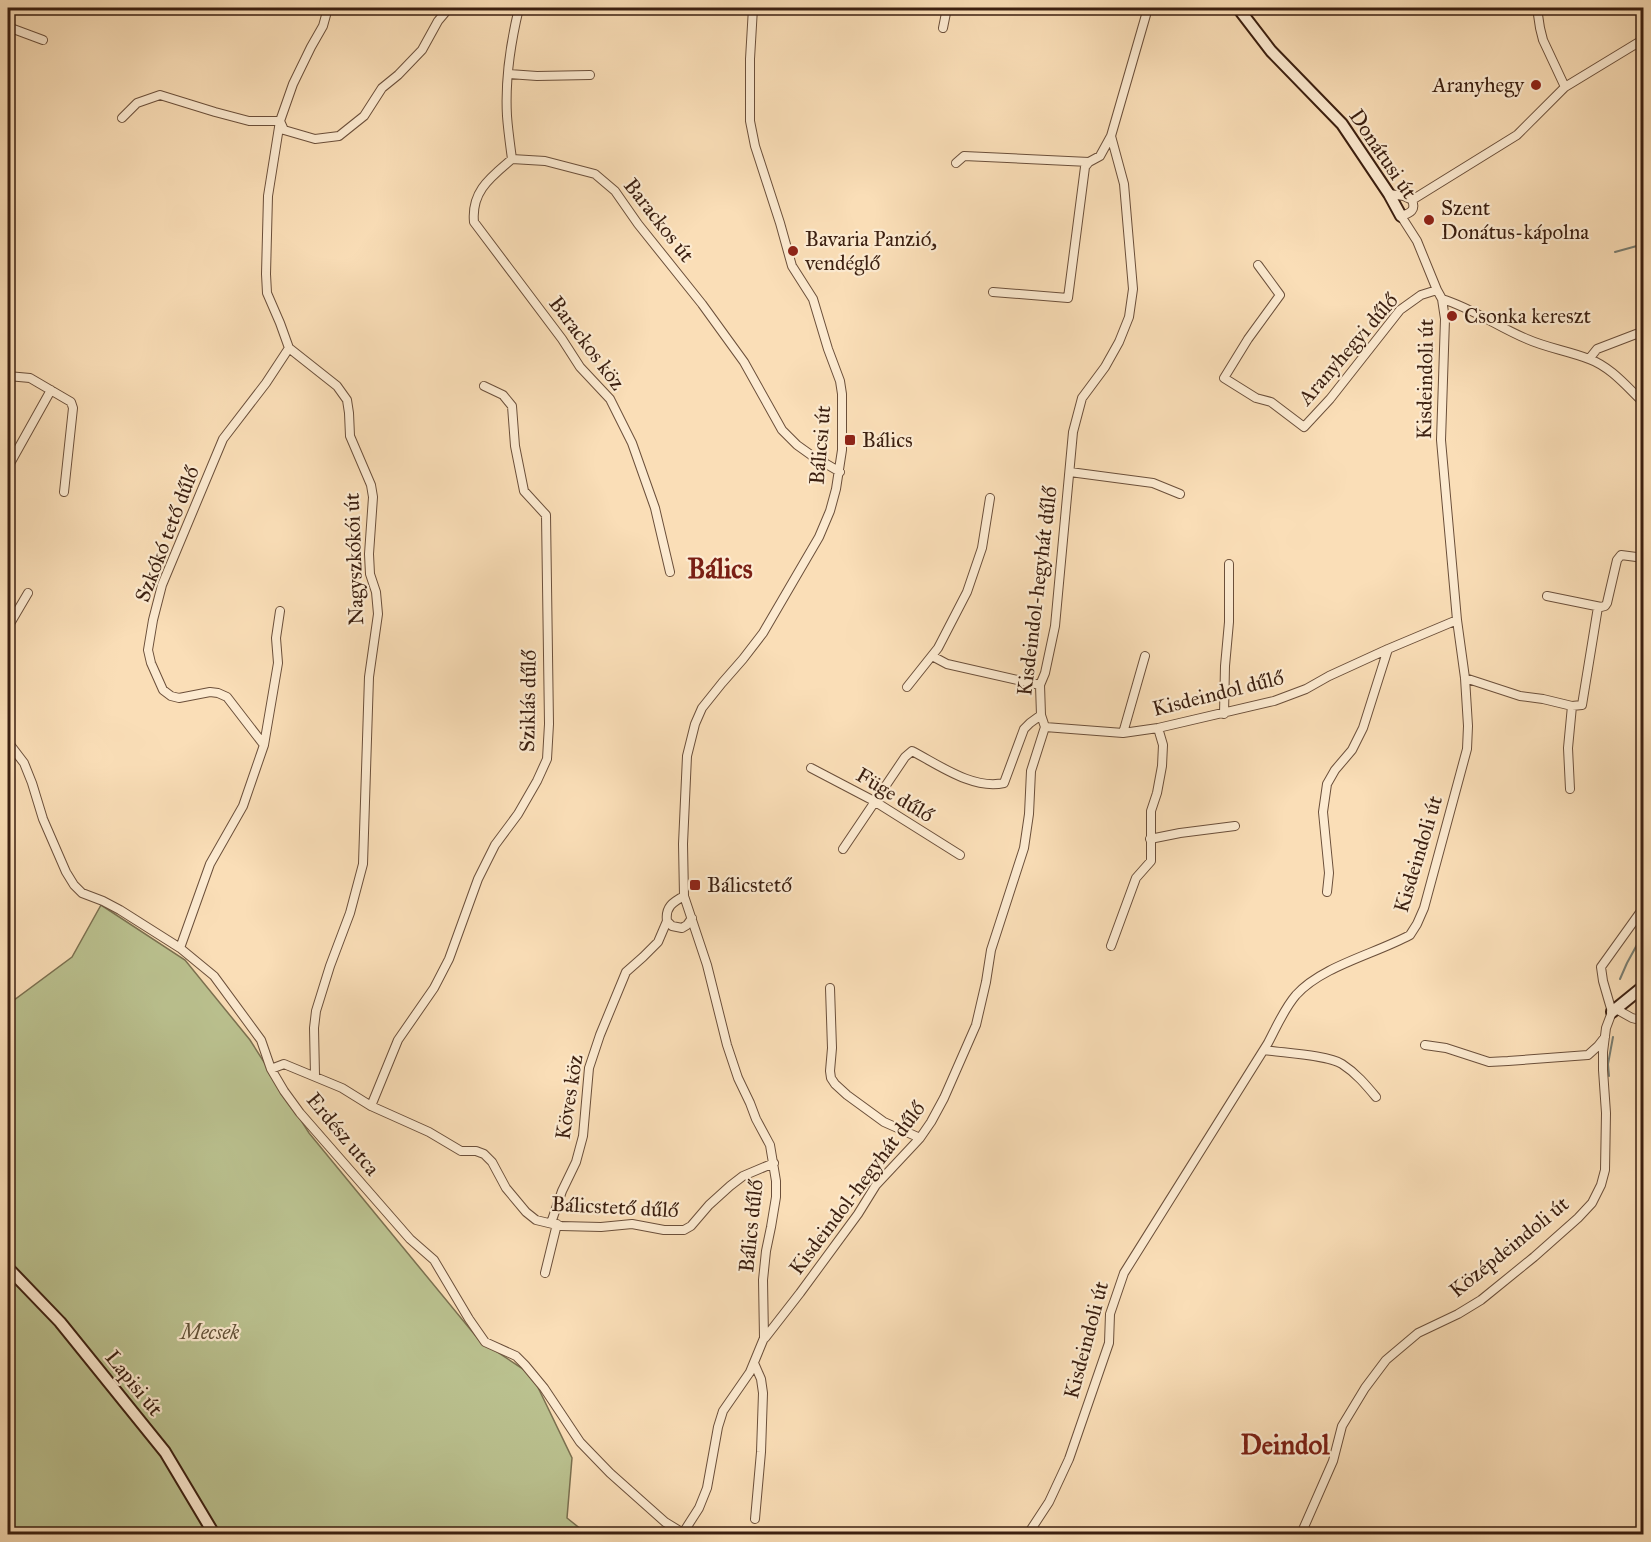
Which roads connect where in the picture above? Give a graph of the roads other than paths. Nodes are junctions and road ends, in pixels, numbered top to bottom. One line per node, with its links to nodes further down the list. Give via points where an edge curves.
1 (328, 8): 17 (street)
2 (449, 8): 17 (street, via 422,50 382,88 364,116 339,136 315,139 284,130)
3 (519, 8): 13 (street)
4 (753, 8): 37 (street, Bálicsi út, via 750,121 792,266 813,299 840,381)
5 (947, 8): 10 (street)
6 (1148, 8): 18 (street)
7 (1239, 8): 22 (street, Donátusi út, via 1271,51 1342,124)
8 (1537, 8): 15 (street, via 1543,40)
9 (8, 27): 12 (street)
10 (943, 28)
11 (1644, 39): 15 (street)
12 (43, 40)
13 (509, 74): 14 (street); 19 (street, via 507,114)
14 (590, 75)
15 (1565, 87): 23 (street, via 1517,135)
16 (122, 118): 17 (street, via 137,103 160,95 249,121)
17 (280, 121): 30 (street, via 268,196 266,274 267,293)
18 (1111, 136): 20 (street, via 1100,156); 38 (street, Kisdeindol-hegyhát dűlő, via 1124,184 1133,289 1129,317 1119,342 1083,398 1073,432)
19 (512, 159): 37 (street, Barackos út, via 545,161 595,174 615,191 744,362 782,430 810,455); 44 (street, Barackos köz, via 485,182 473,209 474,222 580,367 610,399 632,443 655,508)
20 (1089, 162): 21 (street, via 964,156); 27 (street, via 1085,167 1068,298)
21 (956, 163)
22 (1389, 194): 23 (street); 24 (street, Donátusi út)
23 (1412, 200): 24 (street, via 1413,210)
24 (1401, 216): 26 (street, Donátusi út, via 1417,241)
25 (1258, 265): 26 (street, Aranyhegyi dűlő, via 1280,295 1224,378 1256,398 1271,402 1304,427 1400,310 1421,295)
26 (1437, 290): 28 (street, Donátusi út)
27 (993, 292)
28 (1442, 299): 31 (street, via 1527,339); 49 (street, Kisdeindoli út, via 1445,319 1441,440)
29 (1644, 331): 31 (street, via 1597,349)
30 (288, 348): 64 (street, Szkókó tető dűlő, via 223,439 162,585 148,650 163,690 179,698 210,692 227,697); 87 (street, Nagyszkókói út, via 337,387 347,400 350,436 373,497 369,564 378,614 369,677 363,864 351,913 316,1011)
31 (1589, 358): 35 (street)
32 (8, 376): 34 (street, via 30,378)
33 (484, 386): 89 (street, Sziklás dűlő, via 503,395 512,406 524,491 546,515 547,759 518,814 495,845 478,879 449,959 398,1040)
34 (51, 390): 36 (street); 39 (street, via 71,402 73,408)
35 (1644, 402)
36 (8, 467)
37 (840, 472): 73 (street, Bálicsi út, via 819,537 764,633 702,708 695,724 685,782)
38 (1070, 472): 40 (street, via 1153,483); 55 (street, Kisdeindol-hegyhát dűlő, via 1055,626)
39 (64, 492)
40 (1180, 494)
41 (990, 498): 53 (street, via 982,548 967,592)
42 (1644, 558): 47 (street, via 1621,555 1607,603)
43 (1229, 564): 58 (street)
44 (670, 572)
45 (28, 593): 50 (street)
46 (1547, 596): 47 (street)
47 (1598, 607): 57 (street, via 1582,705)
48 (280, 611): 64 (street, via 278,663)
49 (1457, 620): 51 (street, Kisdeindol dűlő); 54 (street, Kisdeindoli út)
50 (8, 627)
51 (1388, 649): 58 (street, Kisdeindol dűlő, via 1306,689); 72 (street, via 1363,728 1327,784 1323,812)
52 (1145, 656): 62 (street)
53 (932, 657): 55 (street, via 947,664); 56 (street)
54 (1465, 678): 57 (street, via 1520,696); 85 (street, Kisdeindoli út, via 1467,749 1417,924 1410,935 1324,974 1302,989 1283,1013)
55 (1040, 685): 59 (street, Kisdeindol-hegyhát dűlő)
56 (907, 687)
57 (1572, 706): 66 (street)
58 (1224, 714): 61 (street, Kisdeindol dűlő)
59 (1041, 715): 60 (street, Kisdeindol-hegyhát dűlő); 67 (street, via 1024,729 1004,783 992,785 962,777 912,751)
60 (1045, 727): 62 (street, Kisdeindol dűlő); 90 (street, Kisdeindol-hegyhát dűlő, via 1031,771 1024,848 991,950 976,1025 944,1098)
61 (1158, 728): 62 (street, Kisdeindol dűlő); 69 (street, via 1163,745 1162,766 1151,811)
62 (1123, 733)
63 (8, 742): 78 (street, Erdész utca, via 24,763 43,819 74,885)
64 (264, 745): 78 (street, via 243,806 210,864)
65 (811, 768): 67 (street, Füge dűlő)
66 (1570, 789)
67 (874, 801): 70 (street); 71 (street, Füge dűlő)
68 (1235, 826): 69 (street)
69 (1150, 839): 77 (street, via 1151,861 1136,878)
70 (843, 849)
71 (960, 855)
72 (1327, 892)
73 (684, 896): 75 (street, Bálicsi út); 76 (street, via 670,906)
74 (1644, 907): 81 (street, via 1601,968)
75 (692, 918): 76 (street, via 682,928); 91 (street, Bálics dűlő, via 738,1078 770,1145)
76 (667, 921): 92 (street, Köves köz, via 658,942 626,972 600,1035 589,1068 583,1136)
77 (1111, 946)
78 (180, 948): 86 (street, Erdész utca, via 214,976 261,1040)
79 (1644, 986): 81 (street)
80 (830, 988): 90 (street, via 830,1071 835,1084 884,1122)
81 (1614, 1010): 82 (street); 83 (street, Középdeindoli út)
82 (1644, 1022)
83 (1606, 1036): 84 (street, via 1588,1055 1489,1062); 101 (street, Középdeindoli út, via 1605,1170 1592,1203 1480,1300 1418,1333 1386,1360 1342,1426 1334,1461)
84 (1425, 1045)
85 (1264, 1050): 88 (street, via 1341,1063); 100 (street, Kisdeindoli út, via 1124,1273 1110,1314 1109,1343 1069,1459 1049,1502)
86 (271, 1069): 87 (street, Bálicstető dűlő, via 284,1064); 99 (street, Erdész utca, via 300,1113 410,1239 434,1260 485,1342 516,1356 544,1388 580,1442 610,1473)
87 (315, 1075): 89 (street, Bálicstető dűlő)
88 (1376, 1097)
89 (371, 1106): 92 (street, Bálicstető dűlő, via 461,1151 484,1154 526,1212 536,1220)
90 (920, 1138): 95 (street, Kisdeindol-hegyhát dűlő, via 876,1185 806,1286)
91 (774, 1163): 92 (street, Bálicstető dűlő, via 743,1176 684,1230 632,1224); 95 (street, Bálics dűlő, via 776,1197 766,1251)
92 (554, 1224): 94 (street, Köves köz)
93 (8, 1268): 98 (street, Lapisi út, via 60,1322 165,1452)
94 (545, 1273)
95 (764, 1338): 96 (street, Bálics dűlő)
96 (754, 1362): 97 (street, via 764,1393); 99 (street, Bálics dűlő, via 723,1411 707,1488)
97 (755, 1519)
98 (214, 1534)
99 (683, 1534)
100 (1028, 1534)
101 (1301, 1534)

